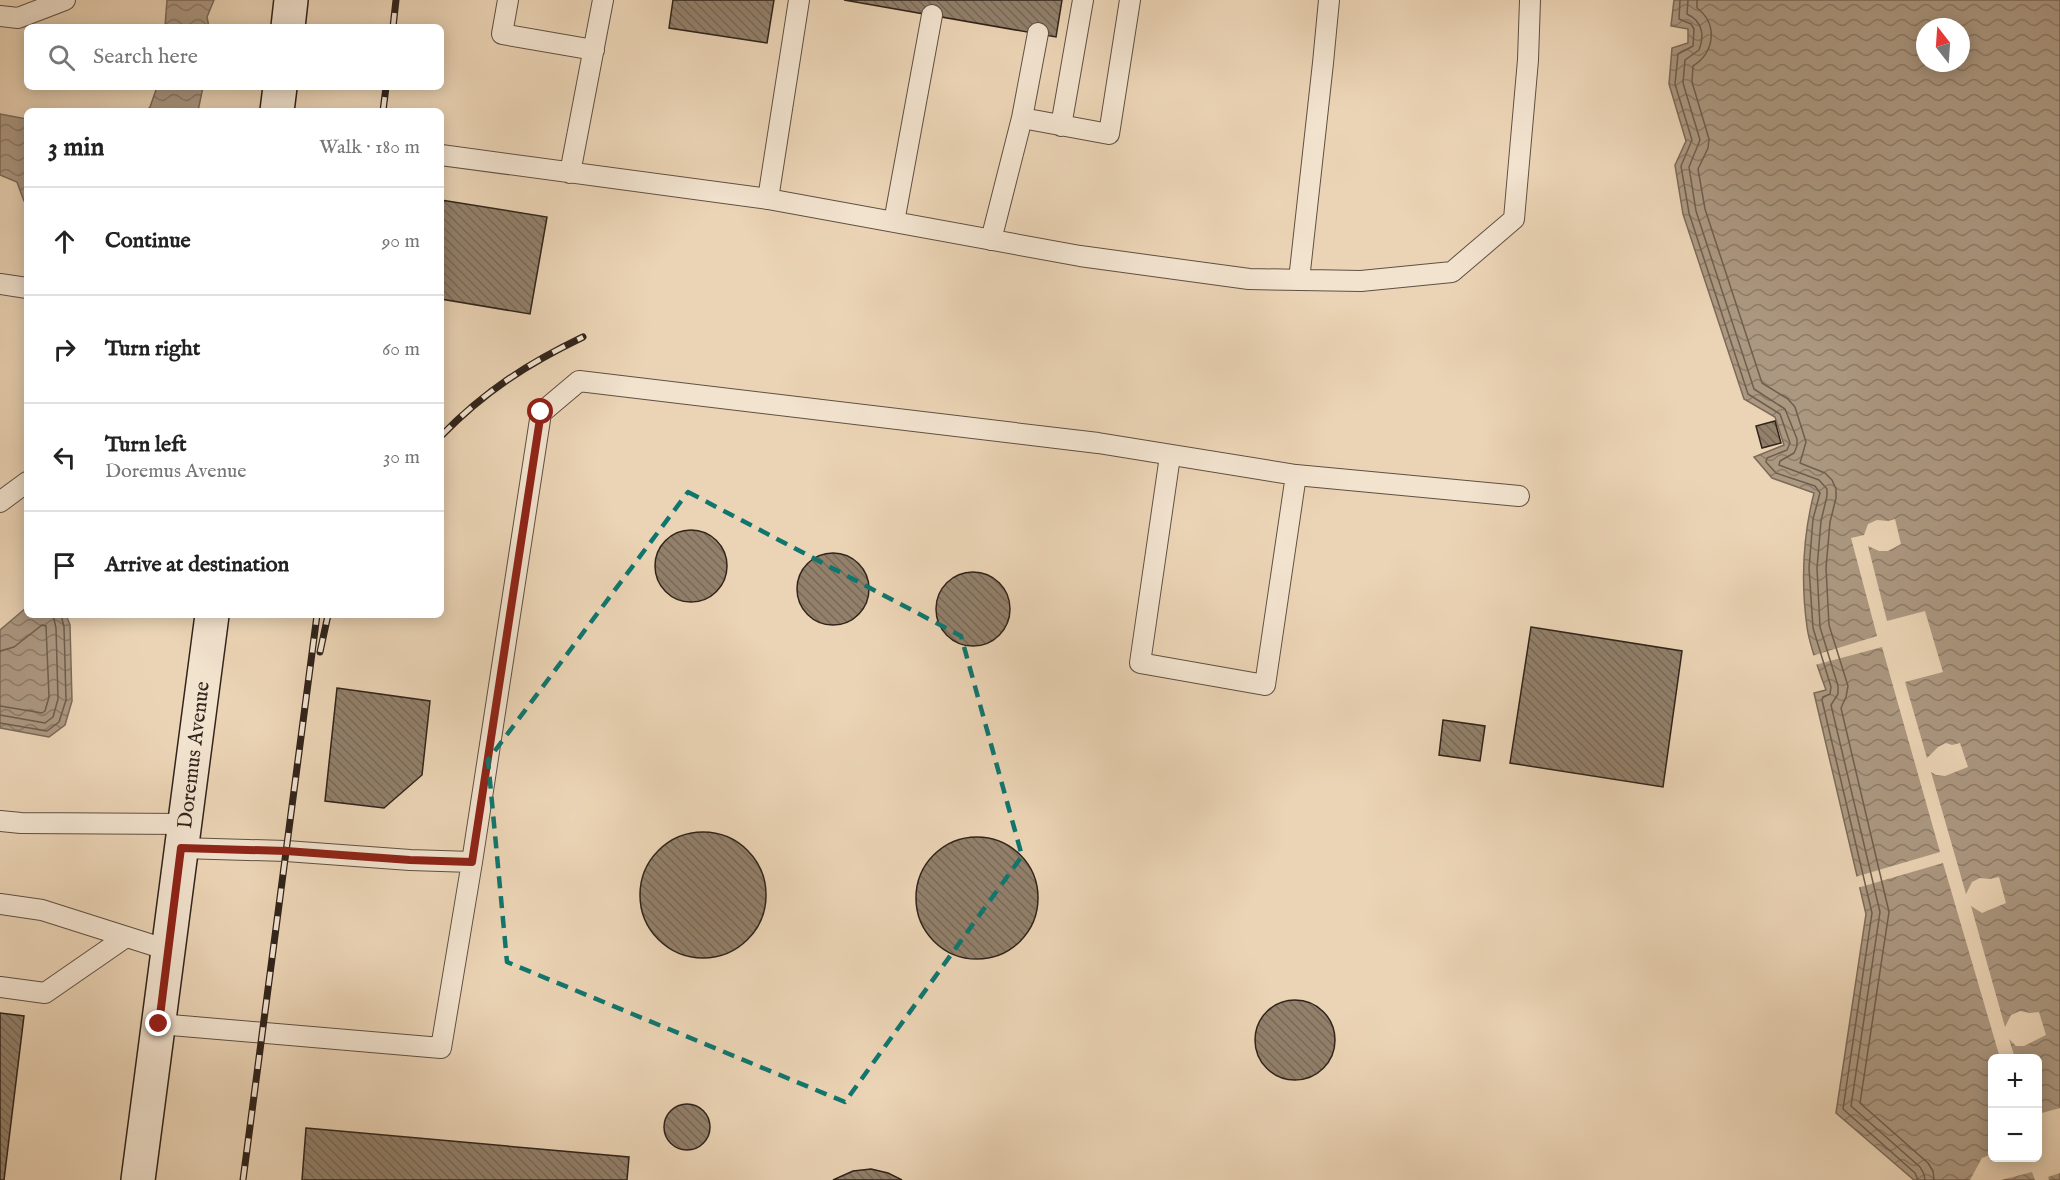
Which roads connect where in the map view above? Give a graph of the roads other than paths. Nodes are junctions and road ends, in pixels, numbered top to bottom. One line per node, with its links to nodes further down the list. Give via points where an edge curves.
1 (65, 0): 11 (lane, via 18,18)
2 (291, 0): 12 (main road)
3 (508, 0): 14 (lane, via 502,34)
4 (603, 0): 14 (lane)
5 (799, 0): 21 (lane)
6 (1083, 0): 18 (lane)
7 (1130, 0): 18 (lane, via 1108,134)
8 (1329, 0): 24 (lane)
9 (1530, 0): 24 (lane, via 1514,219 1452,272 1361,281)
10 (932, 15): 22 (lane)
11 (0, 16)
12 (288, 24)
13 (1038, 33): 17 (lane)
14 (594, 50): 20 (lane)
15 (280, 90): 16 (main road)
16 (277, 108)
17 (1022, 118): 18 (lane); 23 (lane)
18 (1061, 126)
19 (444, 155): 20 (lane)
20 (570, 173): 21 (lane)
21 (768, 199): 22 (lane)
22 (894, 222): 23 (lane)
23 (991, 240): 24 (lane, via 1249,279)
24 (1299, 280)
25 (0, 284): 26 (lane)
26 (24, 288)
27 (1170, 456): 28 (lane); 28 (lane, via 1140,663 1265,685); 35 (lane, via 1098,443 579,381 541,412)
28 (1296, 475): 30 (lane)
29 (24, 484): 31 (lane)
30 (1519, 496)
31 (0, 502)
32 (212, 618): 34 (main road, Doremus Avenue)
33 (0, 820): 34 (lane)
34 (183, 836): 35 (lane, via 286,851); 38 (main road, Doremus Avenue)
35 (472, 862): 40 (lane, via 441,1048)
36 (0, 903): 37 (lane, via 42,910)
37 (126, 937): 38 (lane); 39 (lane, via 45,993)
38 (168, 950): 40 (main road, Doremus Avenue)
39 (0, 987)
40 (159, 1024): 41 (main road, Doremus Avenue)
41 (138, 1180)

